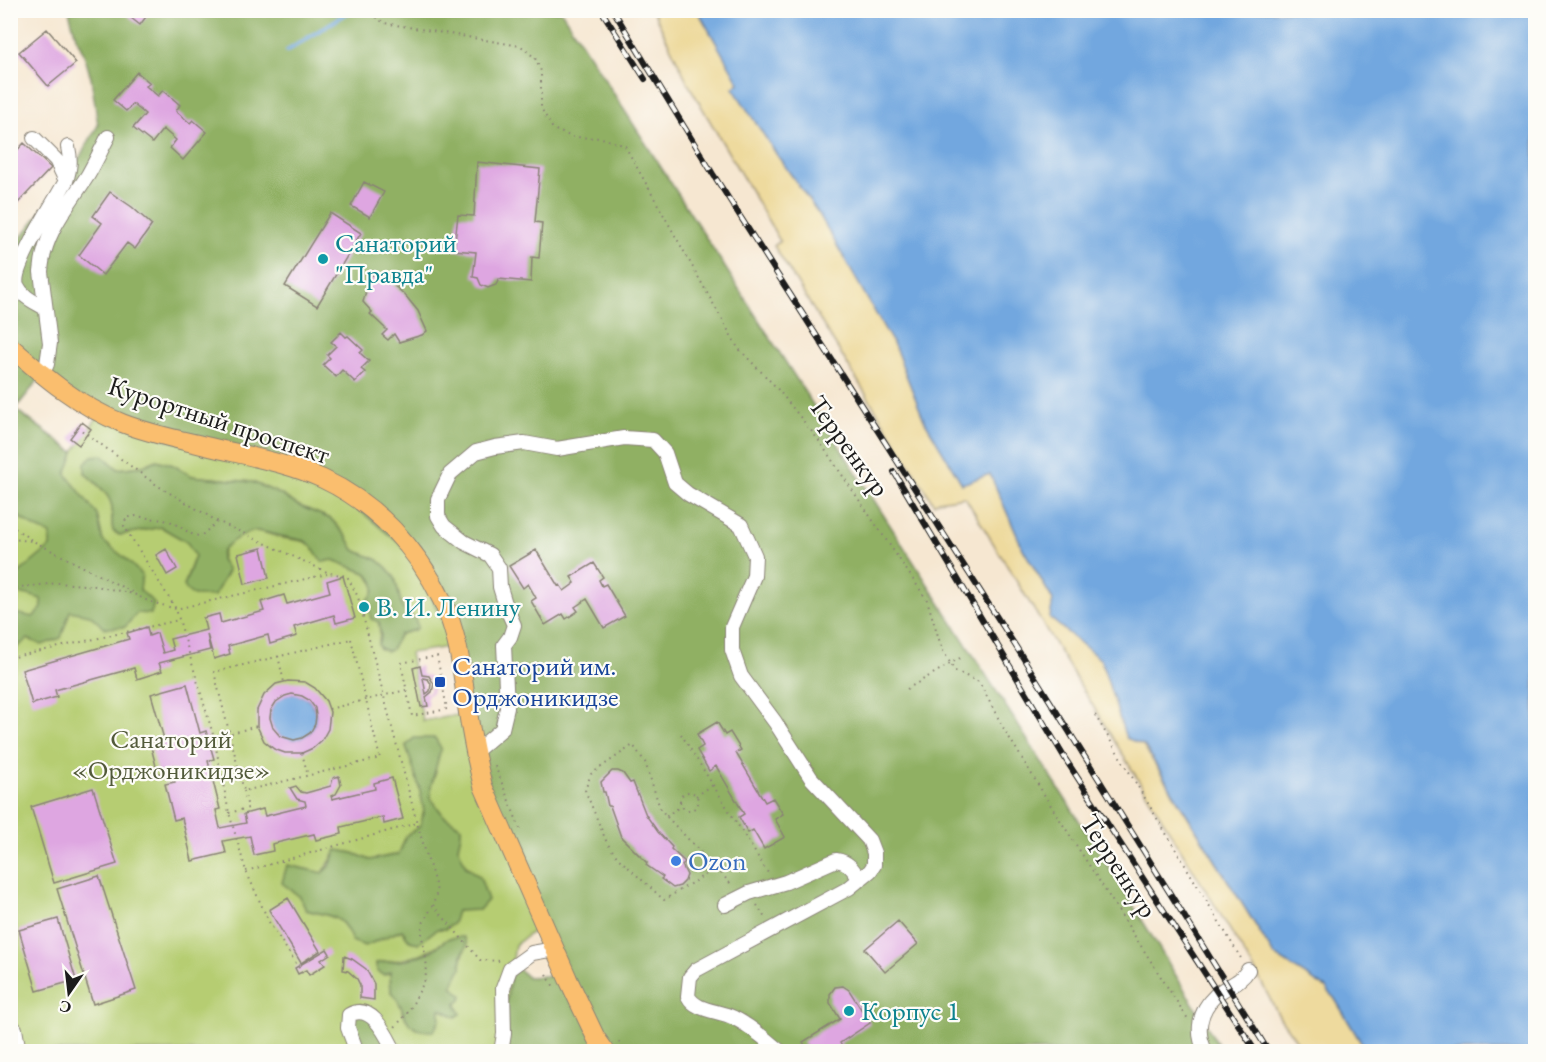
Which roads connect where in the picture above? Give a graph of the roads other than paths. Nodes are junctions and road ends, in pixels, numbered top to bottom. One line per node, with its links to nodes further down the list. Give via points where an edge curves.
1 (34, 138): 4 (street, via 56,160)
2 (108, 138): 5 (street, via 47,240 41,272)
3 (68, 147): 4 (street, via 70,169)
4 (66, 181): 5 (street, via 16,275 17,285 26,297)
5 (45, 308): 7 (street, via 50,353)
6 (10, 346): 7 (main road, Курортный проспект)
7 (42, 375): 8 (main road, Курортный проспект, via 89,407 124,423 324,479 382,517 423,566 443,601 458,645)
8 (481, 747): 9 (street, via 502,729 507,708 504,645 514,625 500,587 499,568 490,555 464,542 438,516 438,499 450,474 476,452 495,447 524,443 557,449 624,438 653,440 665,453 675,483 741,525 755,556 754,576 732,627 732,650 741,676 812,778 867,835 875,860); 11 (main road, Курортный проспект, via 483,786)
9 (860, 880): 10 (street, via 850,865 836,860); 20 (street, via 696,969 690,977 688,996 695,1006 733,1017)
10 (725, 905)
11 (555, 949): 18 (street, via 532,953 510,969 503,988); 19 (main road, Курортный проспект)
12 (1248, 970): 14 (street, via 1243,979 1215,995 1206,1008 1199,1025)
13 (15, 1029): 15 (street)
14 (1202, 1046)
15 (19, 1052)
16 (357, 1052): 17 (street, via 347,1024 349,1015 356,1011 365,1011 374,1018)
17 (395, 1052)
18 (501, 1052)
19 (606, 1052)
20 (781, 1052)

